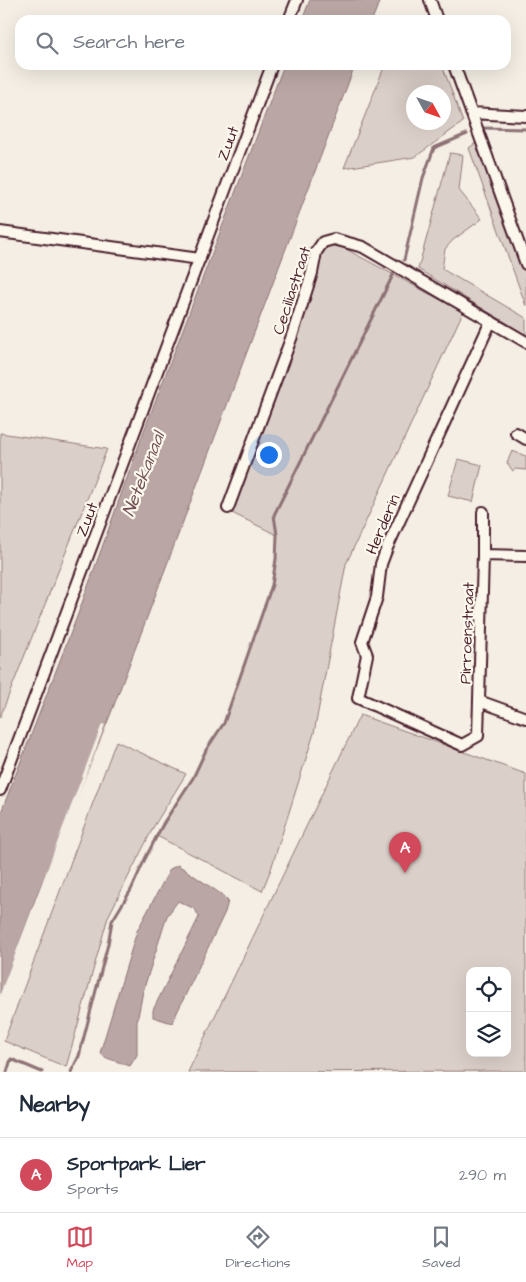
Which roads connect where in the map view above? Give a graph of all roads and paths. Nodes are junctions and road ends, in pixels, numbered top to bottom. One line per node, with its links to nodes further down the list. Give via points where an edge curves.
1 (297, 0): 3 (street)
2 (430, 0): 4 (street)
3 (291, 15)
4 (435, 15)
5 (270, 70): 10 (street, Zuut)
6 (456, 70): 7 (street)
7 (471, 113): 8 (street); 11 (street)
8 (526, 116)
9 (0, 232): 10 (street)
10 (200, 259): 23 (street, Zuut)
11 (526, 264)
12 (491, 321): 13 (street, Ceciliastraat); 16 (street, Ceciliastraat, via 363,247 334,239 322,242 316,252 292,336); 22 (street, Herderin, via 381,564 377,597 362,642 366,655 358,698)
13 (526, 342)
14 (516, 433): 15 (street)
15 (526, 439)
16 (228, 508)
17 (483, 512): 18 (street, Pirroenstraat)
18 (483, 555): 19 (street); 20 (street, Pirroenstraat)
19 (526, 556)
20 (479, 701): 21 (street); 22 (street, Pirroenstraat, via 478,736)
21 (526, 718)
22 (462, 745)
23 (0, 790)

